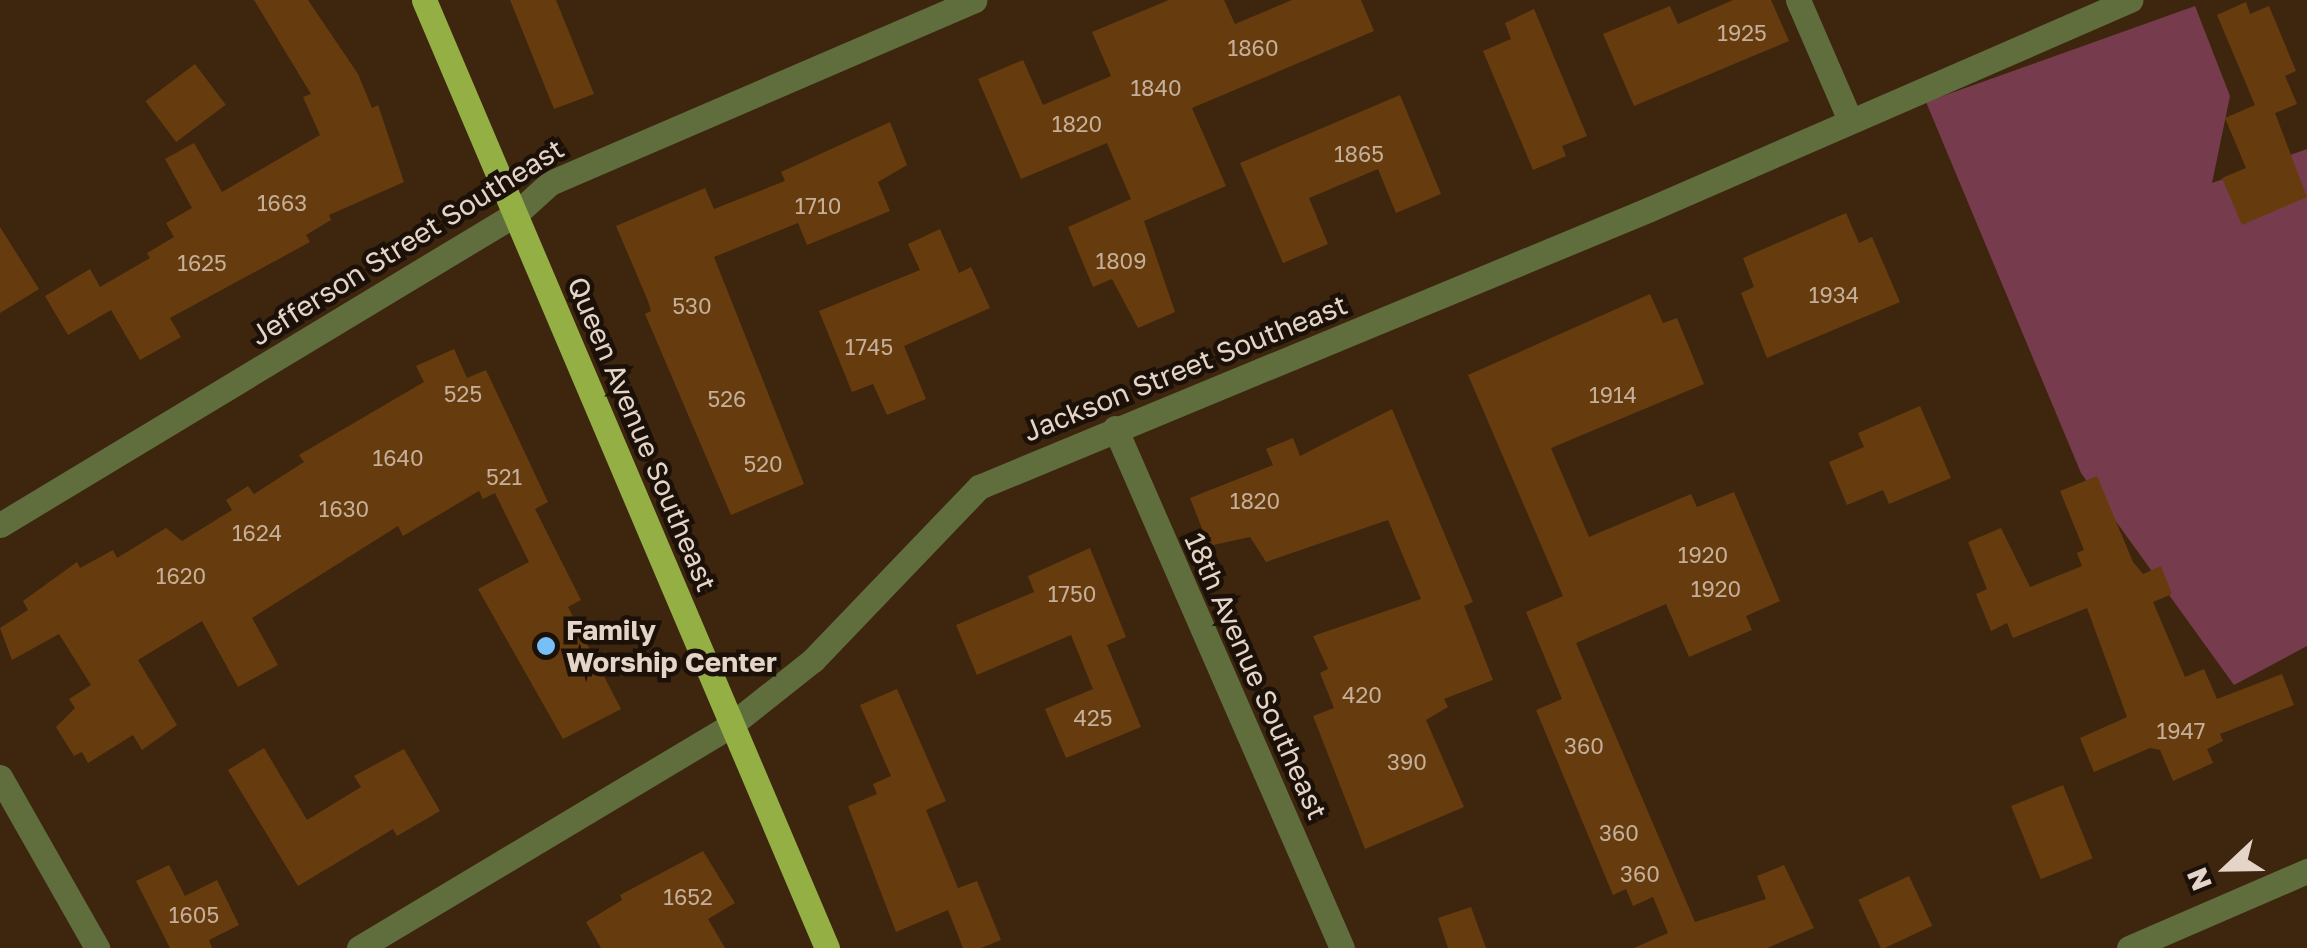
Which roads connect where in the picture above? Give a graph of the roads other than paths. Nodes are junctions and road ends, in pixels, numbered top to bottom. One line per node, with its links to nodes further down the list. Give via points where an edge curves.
1 (424, 0): 6 (main road, Queen Avenue Southeast)
2 (974, 0): 6 (street, Jefferson Street Southeast, via 550,183)
3 (1798, 0): 5 (street)
4 (2130, 0): 5 (street, Jackson Street Southeast)
5 (1850, 120): 7 (street, Jackson Street Southeast)
6 (517, 213): 8 (street, Jefferson Street Southeast); 9 (main road, Queen Avenue Southeast)
7 (1115, 428): 9 (street, Jackson Street Southeast, via 979,487 813,660); 15 (street, 18th Avenue Southeast)
8 (0, 524)
9 (731, 725): 13 (street, Jackson Street Southeast); 14 (main road, Queen Avenue Southeast)
10 (0, 777): 12 (street)
11 (2307, 871): 16 (street)
12 (97, 948)
13 (359, 948)
14 (826, 948)
15 (1342, 948)
16 (2129, 948)

